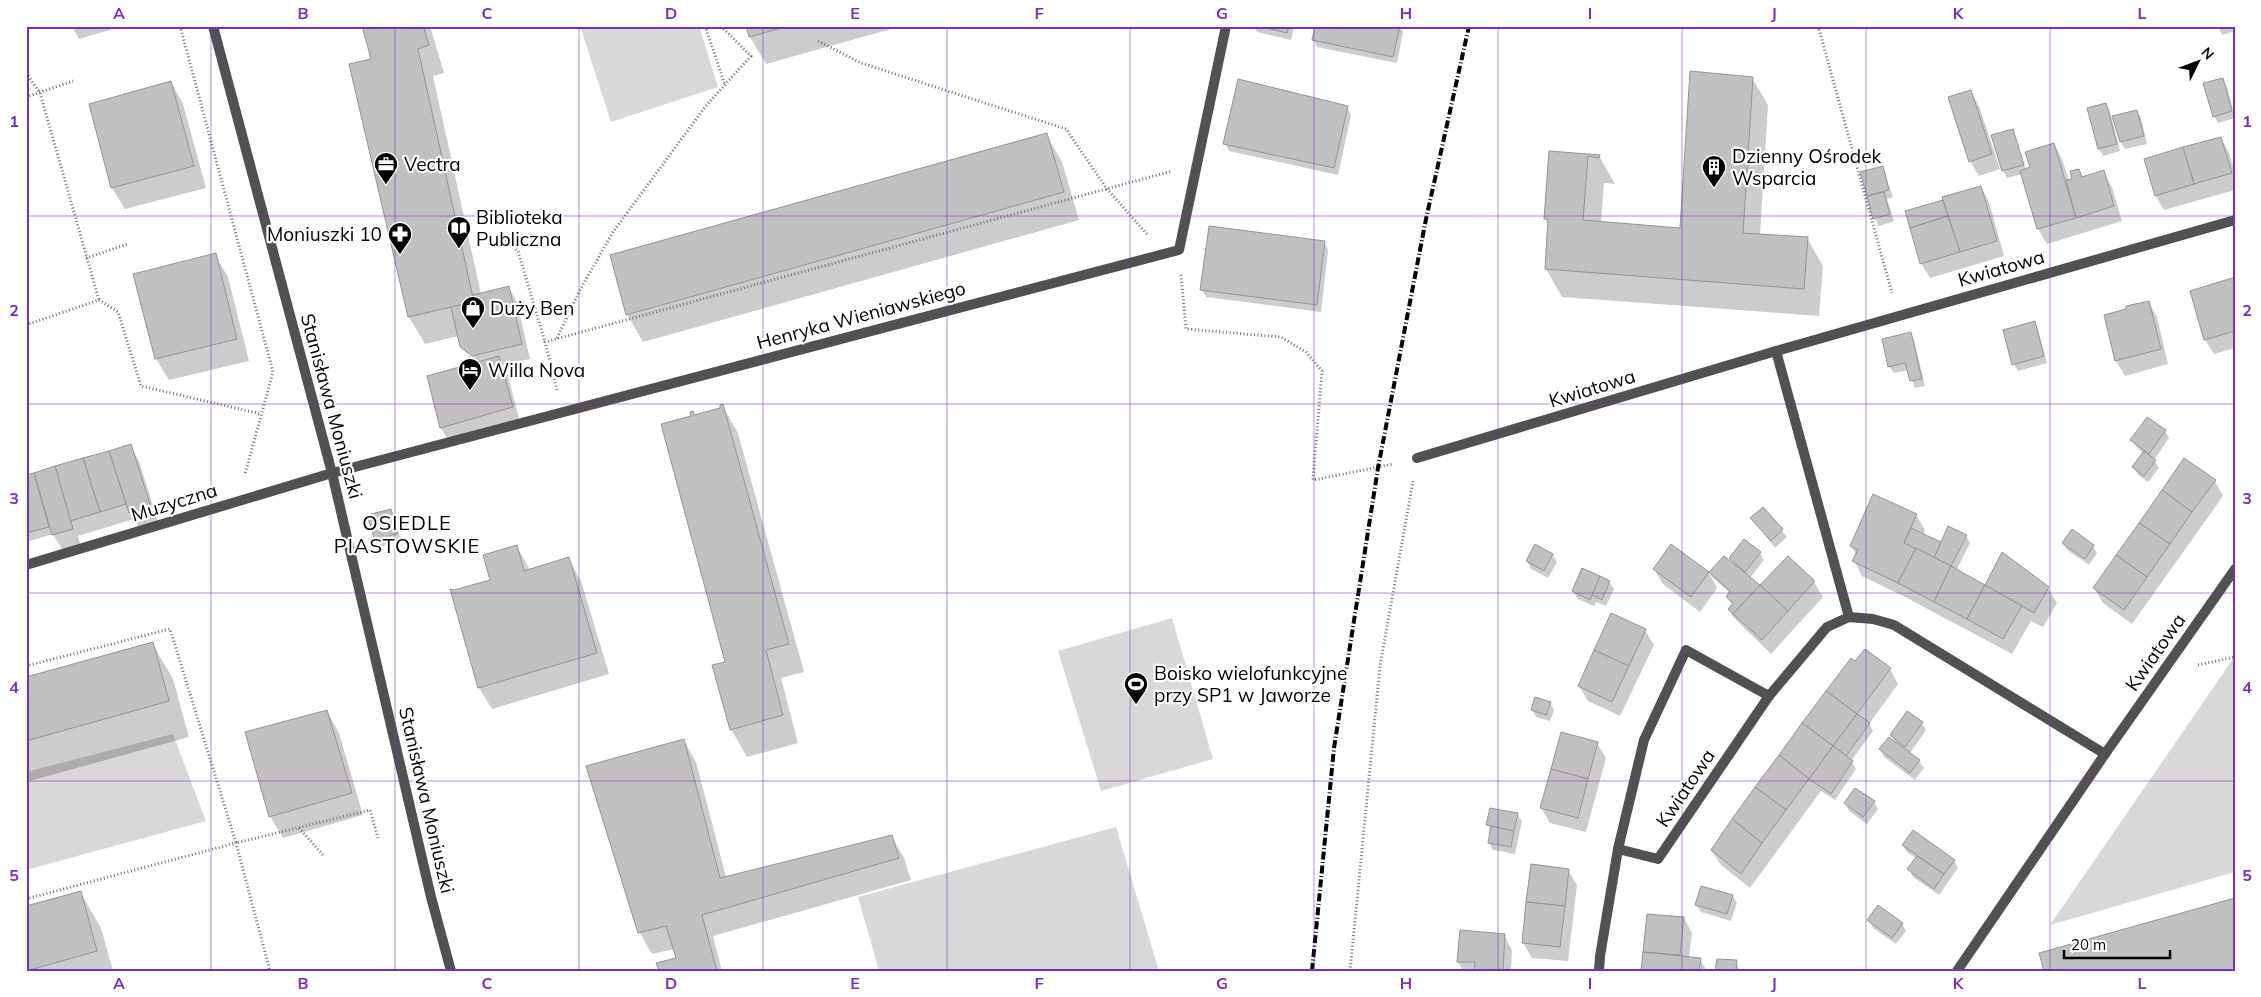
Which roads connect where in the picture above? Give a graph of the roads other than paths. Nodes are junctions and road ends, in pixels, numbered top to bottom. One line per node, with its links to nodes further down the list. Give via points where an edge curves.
1 (213, 26): 6 (street, Stanisława Moniuszki)
2 (1226, 26): 6 (street, Henryka Wieniawskiego, via 1179,250)
3 (2235, 220): 4 (street, Kwiatowa)
4 (1776, 351): 5 (street, Kwiatowa); 9 (street)
5 (1417, 458)
6 (332, 473): 7 (street, Muzyczna); 13 (street, Stanisława Moniuszki)
7 (26, 565)
8 (2235, 569): 11 (street, Kwiatowa)
9 (1849, 617): 10 (street, Kwiatowa, via 1827,627); 11 (street, via 1894,625)
10 (1769, 696): 12 (street, Kwiatowa, via 1658,859); 12 (street, via 1686,650 1644,740)
11 (2105, 754): 15 (street, Kwiatowa)
12 (1618, 849): 14 (street)
13 (451, 971)
14 (1599, 971)
15 (1957, 971)

